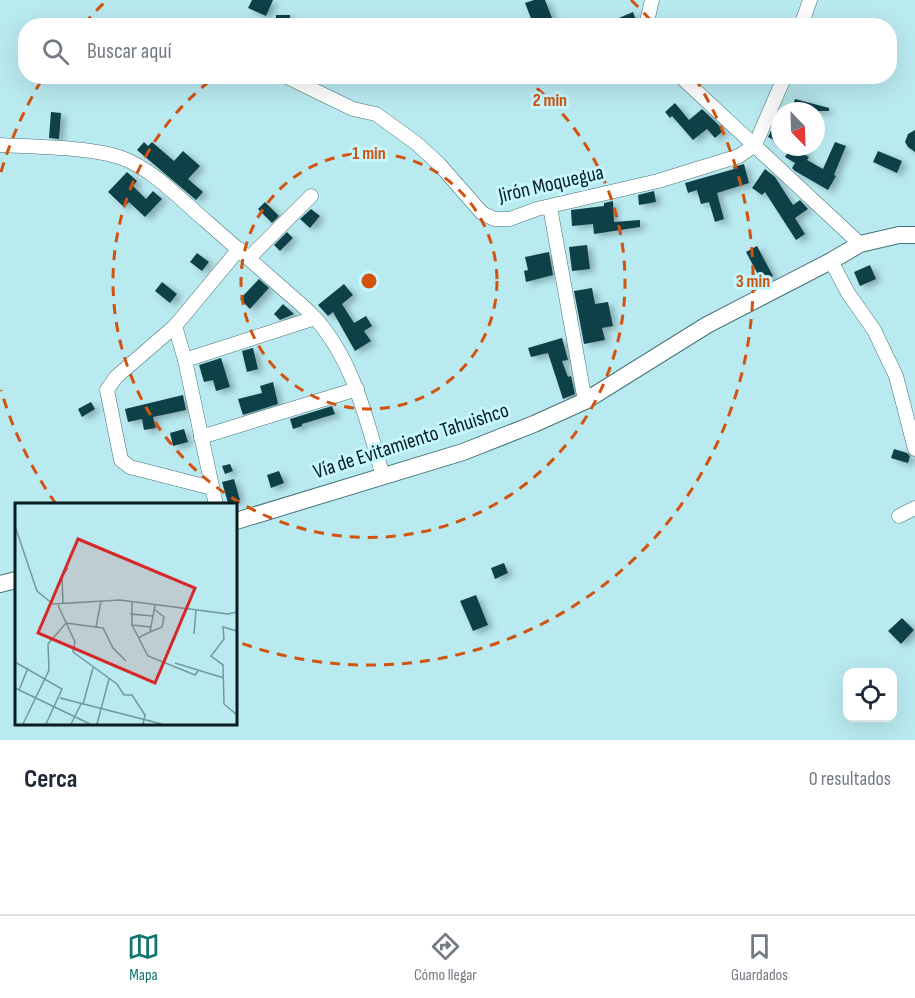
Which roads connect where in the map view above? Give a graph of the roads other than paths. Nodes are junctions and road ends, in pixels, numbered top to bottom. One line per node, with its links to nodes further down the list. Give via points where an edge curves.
1 (652, 0): 3 (street)
2 (810, 0): 4 (street)
3 (648, 18)
4 (804, 18)
5 (301, 84): 11 (street, Jirón Moquegua, via 353,109 376,114 416,143 482,213 494,219 510,219)
6 (689, 84): 9 (street)
7 (782, 84): 9 (street)
8 (0, 145): 14 (street, via 86,151 128,160 155,177)
9 (755, 145): 11 (street, Jirón Moquegua, via 724,162); 13 (street)
10 (311, 196): 14 (street)
11 (550, 207): 20 (street)
12 (915, 235): 13 (main road, Vía de Evitamiento Tahuishco)
13 (860, 244): 15 (main road, Vía de Evitamiento Tahuishco)
14 (244, 254): 16 (street); 17 (street)
15 (831, 261): 20 (main road, Vía de Evitamiento Tahuishco, via 707,325); 22 (street, via 874,330 896,376)
16 (315, 318): 18 (street); 19 (street)
17 (175, 326): 18 (street); 24 (street, via 116,377 107,390 121,460 130,467)
18 (185, 360): 21 (street)
19 (357, 389): 21 (street); 23 (street)
20 (585, 401): 23 (main road, Vía de Evitamiento Tahuishco, via 463,452)
21 (201, 437): 24 (street)
22 (915, 449)
23 (383, 476): 28 (main road, Vía de Evitamiento Tahuishco)
24 (212, 488): 25 (street)
25 (216, 503)
26 (915, 508): 27 (street)
27 (900, 516)
28 (237, 521)
29 (15, 580): 30 (main road)
30 (0, 584)

